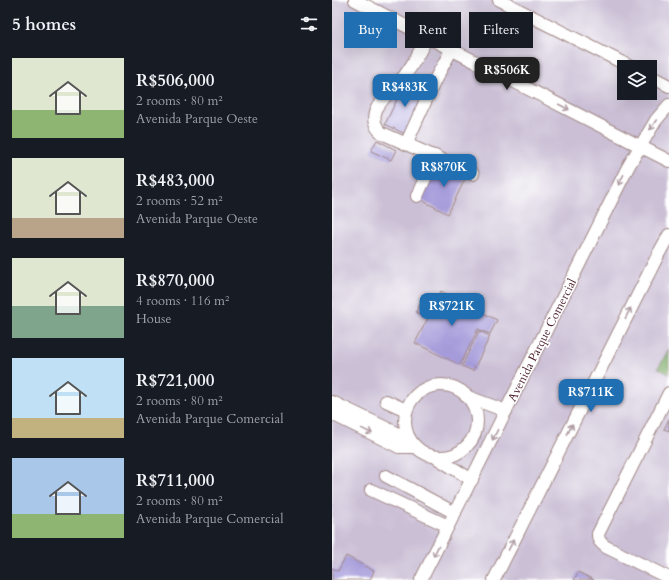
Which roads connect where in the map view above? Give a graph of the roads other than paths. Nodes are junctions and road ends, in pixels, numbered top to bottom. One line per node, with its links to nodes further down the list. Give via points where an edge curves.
1 (355, 0): 3 (street)
2 (499, 0): 6 (street)
3 (405, 26)
4 (421, 48): 10 (street, via 404,77 382,100 374,122 382,133)
5 (452, 49): 10 (street); 11 (street, one-way to 11)
6 (618, 60)
7 (657, 80): 8 (street)
8 (669, 86)
9 (669, 105): 11 (street, Avenida Parque Comercial, one-way to 11)
10 (406, 144): 12 (street)
11 (640, 146): 13 (street); 22 (street, Avenida Parque Comercial, one-way to 22)
12 (435, 156): 14 (street); 15 (street)
13 (669, 161)
14 (473, 174)
15 (417, 196)
16 (669, 235): 33 (street, one-way to 16)
17 (669, 393): 31 (street, via 598,534 600,542 606,547)
18 (468, 397): 21 (street, via 450,386 428,387 411,400); 22 (street); 25 (street, via 475,408 476,433 470,444 460,452 449,457)
19 (386, 401): 21 (street)
20 (332, 402): 24 (street)
21 (406, 410): 24 (street, via 404,420)
22 (506, 411): 27 (street, Avenida Parque Comercial, one-way to 27)
23 (332, 414): 24 (street, one-way to 24, via 399,447)
24 (412, 443): 25 (street, via 425,454)
25 (437, 458): 27 (street)
26 (386, 476): 29 (street)
27 (472, 480): 29 (street, Avenida Parque Comercial)
28 (371, 490): 30 (street)
29 (455, 513): 30 (street, Avenida Parque Comercial)
30 (448, 526): 32 (street, Avenida Parque Comercial, one-way to 32)
31 (669, 578)
32 (421, 580)
33 (494, 580)

